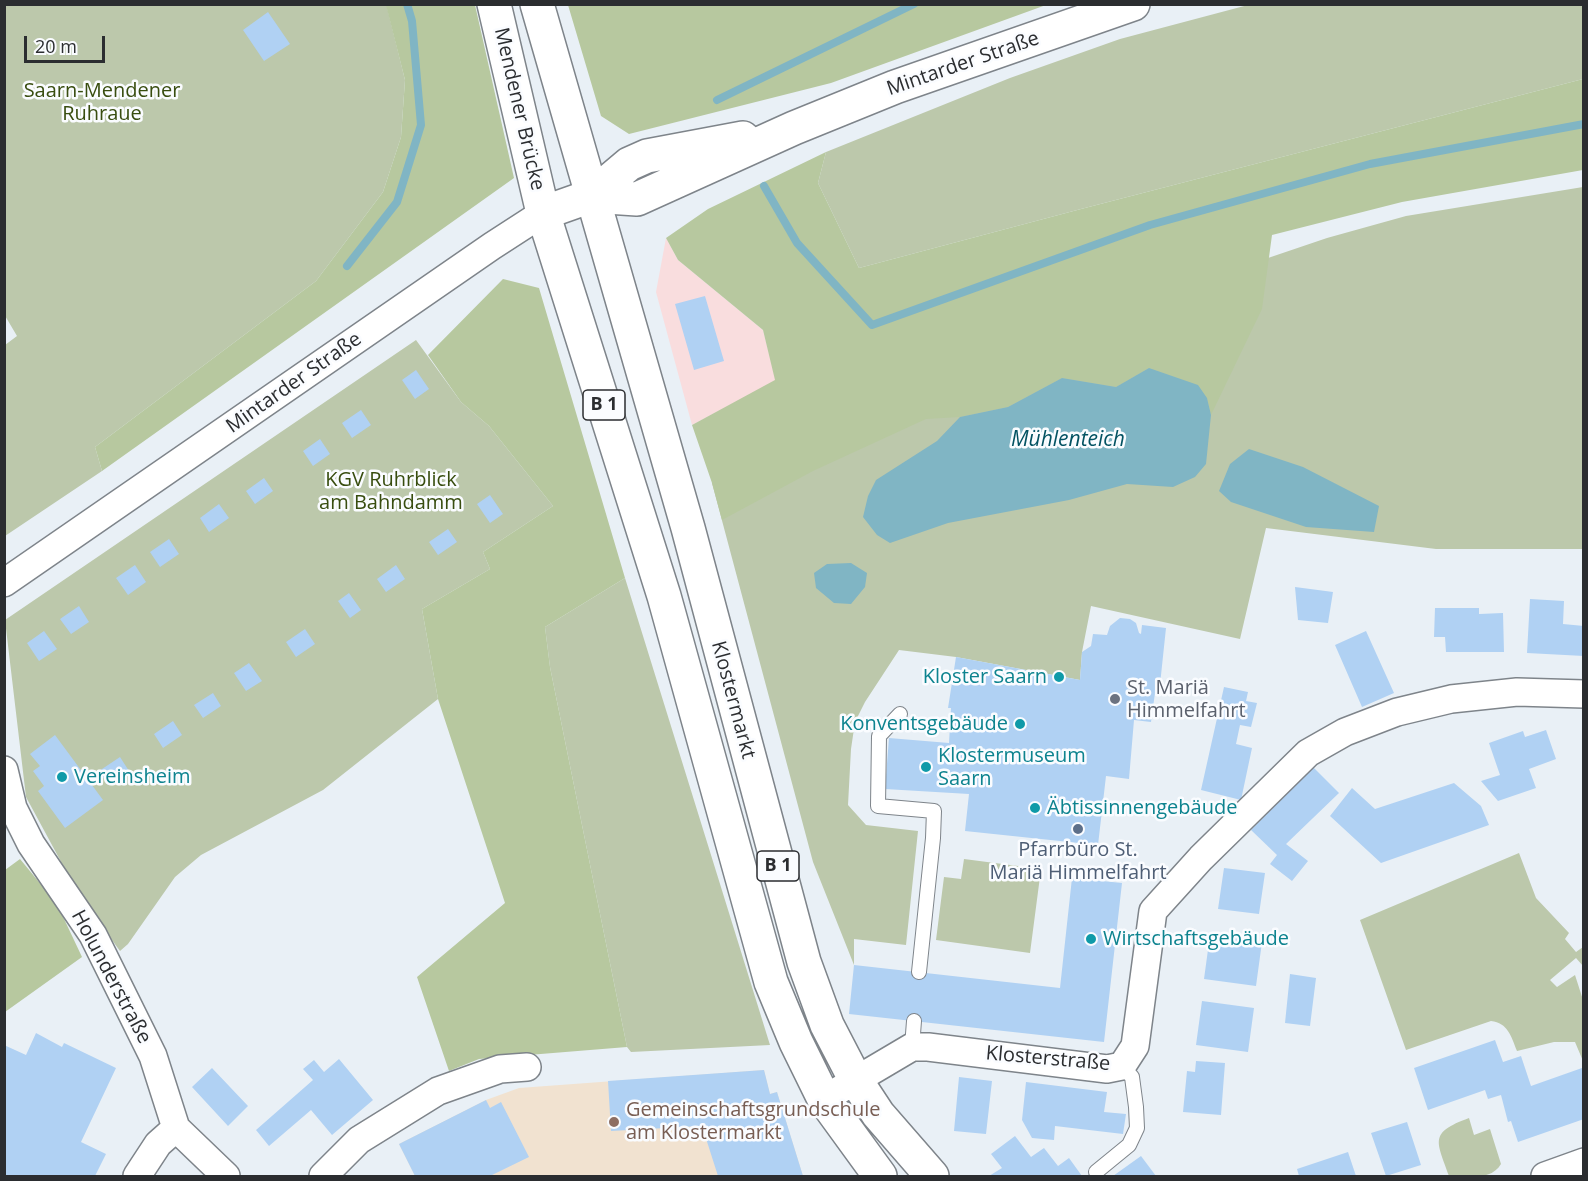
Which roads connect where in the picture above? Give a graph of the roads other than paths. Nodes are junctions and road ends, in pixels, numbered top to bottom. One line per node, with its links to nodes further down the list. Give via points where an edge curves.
1 (494, 4): 5 (main road, Mendener Brücke / B 1)
2 (537, 4): 4 (main road, B 1)
3 (1133, 4): 4 (main road, Mintarder Straße, via 895,87 794,128 647,156 629,164)
4 (591, 196): 5 (main road, Mintarder Straße); 13 (main road, Klostermarkt / B 1, via 688,528 804,962 827,1025)
5 (543, 213): 6 (street, Mintarder Straße); 14 (main road, Klostermarkt / B 1, via 664,596 771,982)
6 (4, 583)
7 (1584, 694): 11 (street, Klosterstraße, via 1517,692 1451,699 1397,712 1345,732 1308,753 1153,911 1135,1046)
8 (900, 714): 10 (lane, via 879,736 878,806 934,811)
9 (4, 770): 15 (street, Holunderstraße, via 13,808 31,844 93,934 153,1056)
10 (919, 972)
11 (1122, 1066): 13 (street, Klosterstraße, via 1107,1069 928,1047 913,1034); 17 (lane, via 1132,1077 1137,1128 1129,1145)
12 (527, 1067): 20 (street, via 500,1069 438,1091 359,1140)
13 (855, 1079): 14 (street, Klosterstraße); 22 (main road, Klostermarkt / B 1, via 878,1114)
14 (824, 1099): 21 (main road, Klostermarkt / B 1)
15 (176, 1128): 18 (street, via 158,1143); 19 (street, Holunderstraße)
16 (1584, 1162): 23 (street)
17 (1096, 1172)
18 (137, 1176)
19 (226, 1176)
20 (323, 1176)
21 (880, 1176)
22 (932, 1176)
23 (1545, 1176)

